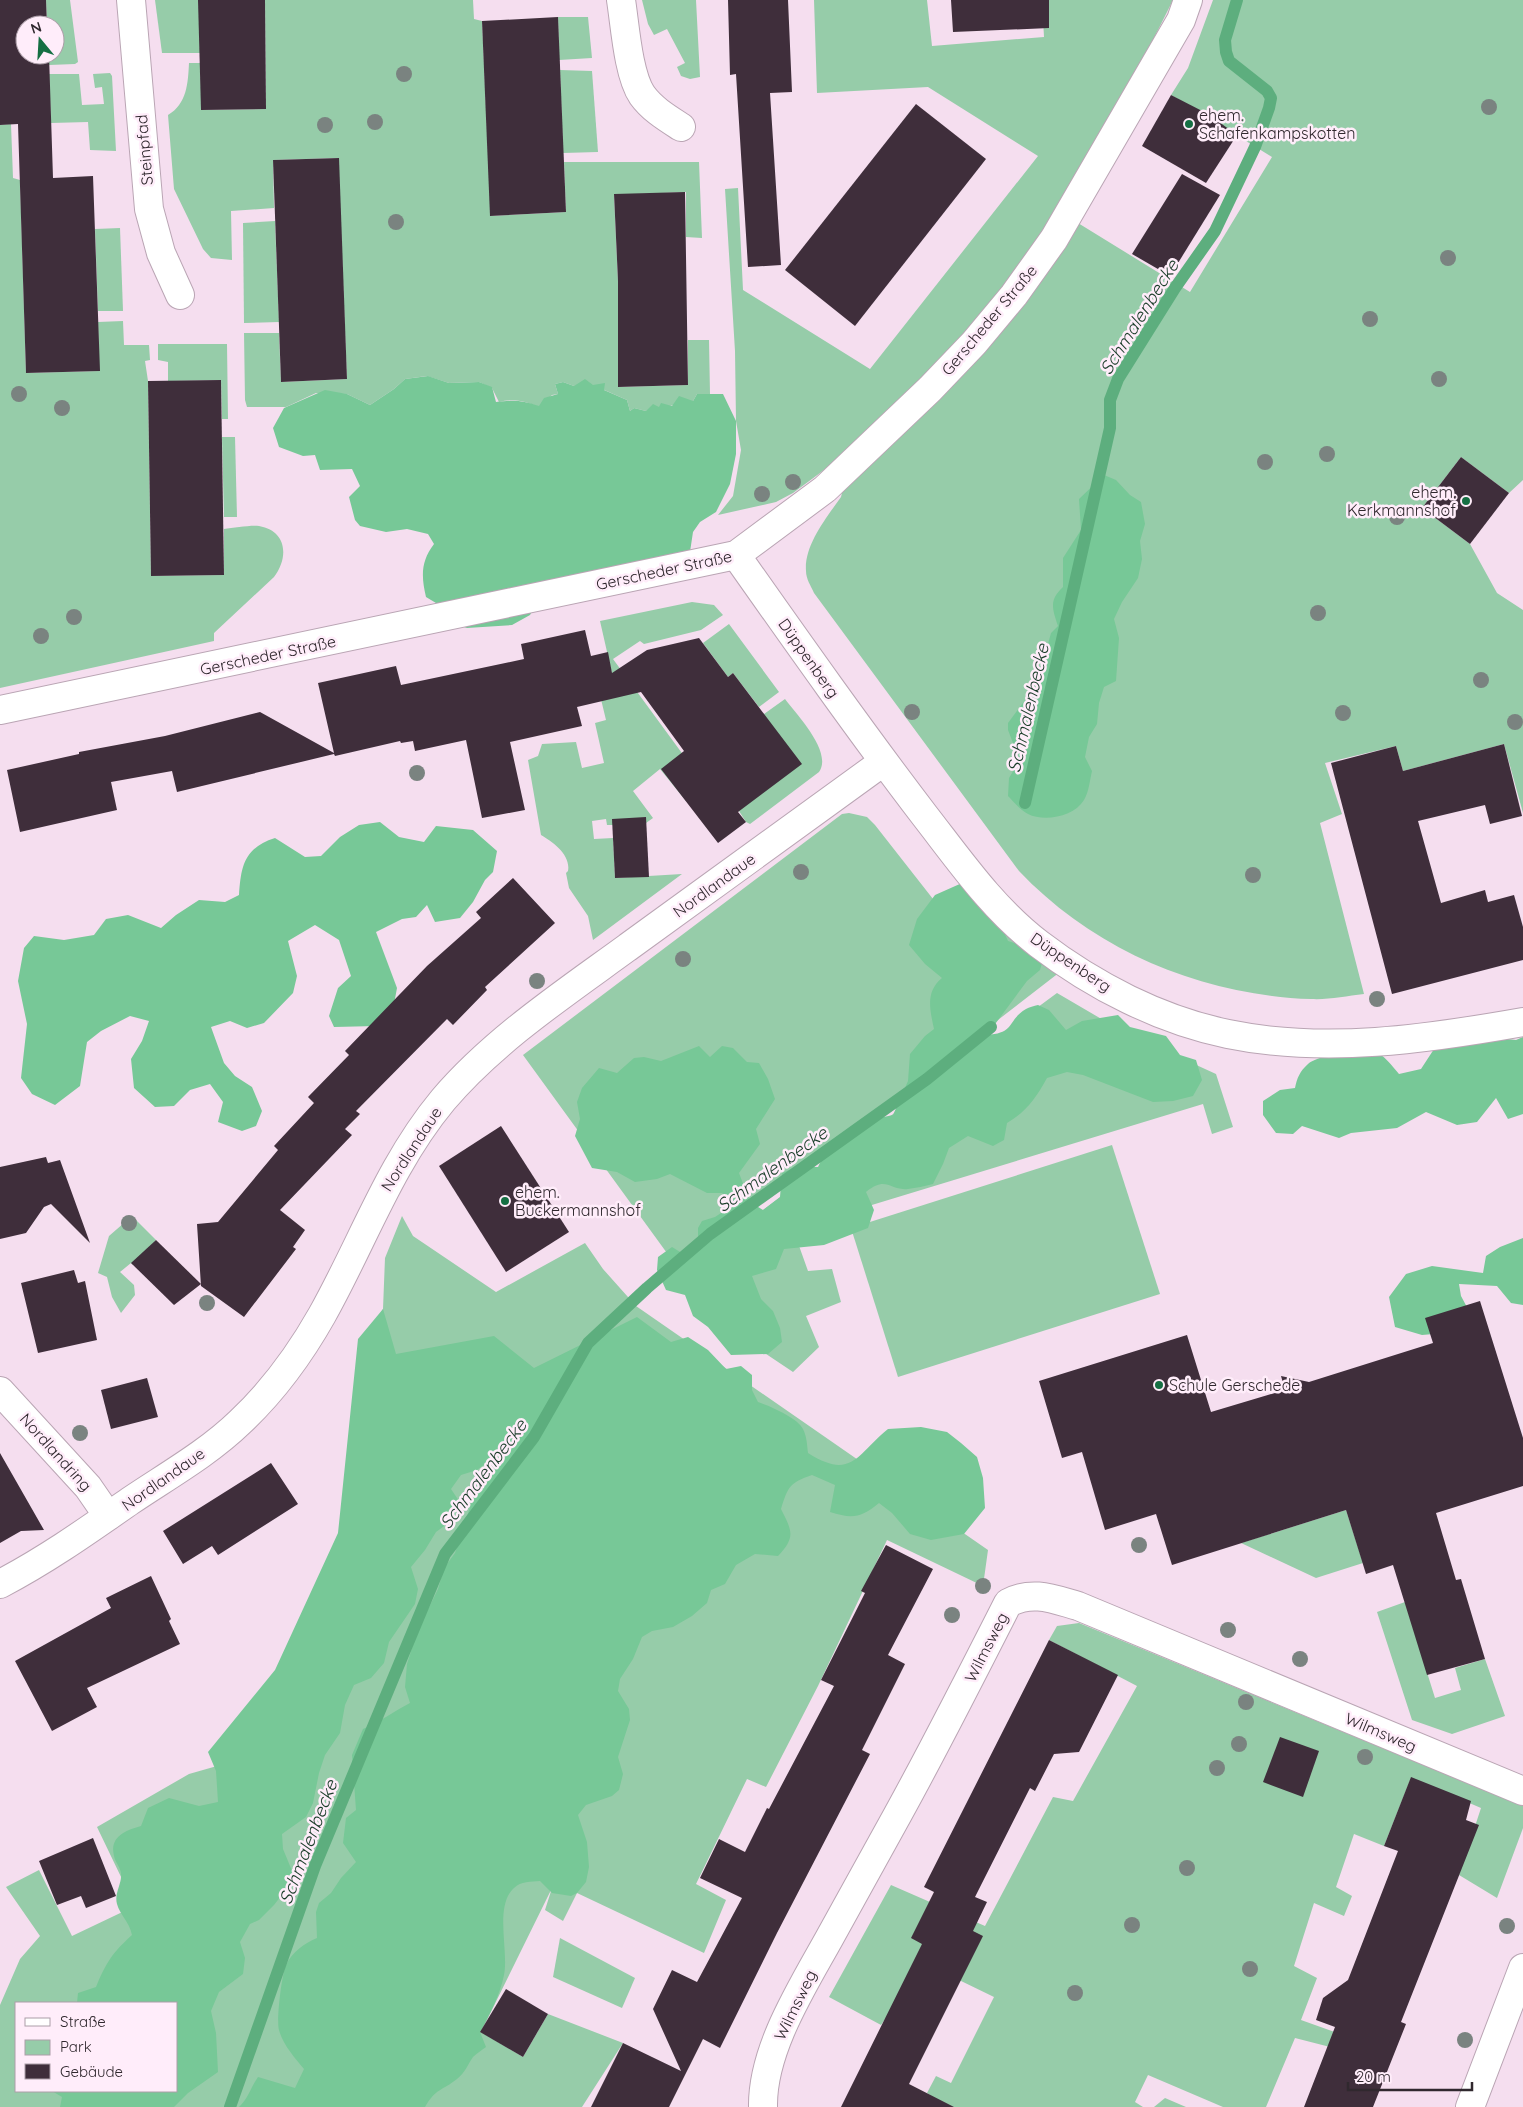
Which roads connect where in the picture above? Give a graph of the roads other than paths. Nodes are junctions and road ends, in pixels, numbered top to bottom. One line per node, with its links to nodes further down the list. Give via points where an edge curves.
1 (131, 0): 5 (street, Steinpfad, via 149,209 162,253)
2 (621, 0): 4 (street, via 635,79 642,94 660,113)
3 (1188, 0): 6 (street, Gerscheder Straße, via 1182,20 1110,146 1054,238 1014,295 930,389 825,489)
4 (681, 127)
5 (180, 295)
6 (736, 556): 7 (street, Gerscheder Straße); 8 (street, Düppenberg)
7 (0, 710)
8 (883, 762): 9 (street, Düppenberg, via 978,884 1031,937 1092,979 1157,1012 1229,1034 1320,1043 1418,1038); 11 (street, Nordlandaue, via 568,991 468,1075 428,1119 399,1163 322,1315 278,1383 238,1424)
9 (1523, 1022)
10 (0, 1391): 11 (street, Nordlandring, via 88,1487)
11 (108, 1516): 12 (street, Nordlandaue, via 55,1554)
12 (0, 1584)
13 (1523, 1791): 15 (street, Wilmsweg, via 1078,1606 1037,1596 1021,1596 1008,1604 919,1776 803,1985 770,2060)
14 (1523, 1968): 16 (street)
15 (763, 2107)
16 (1470, 2107)

